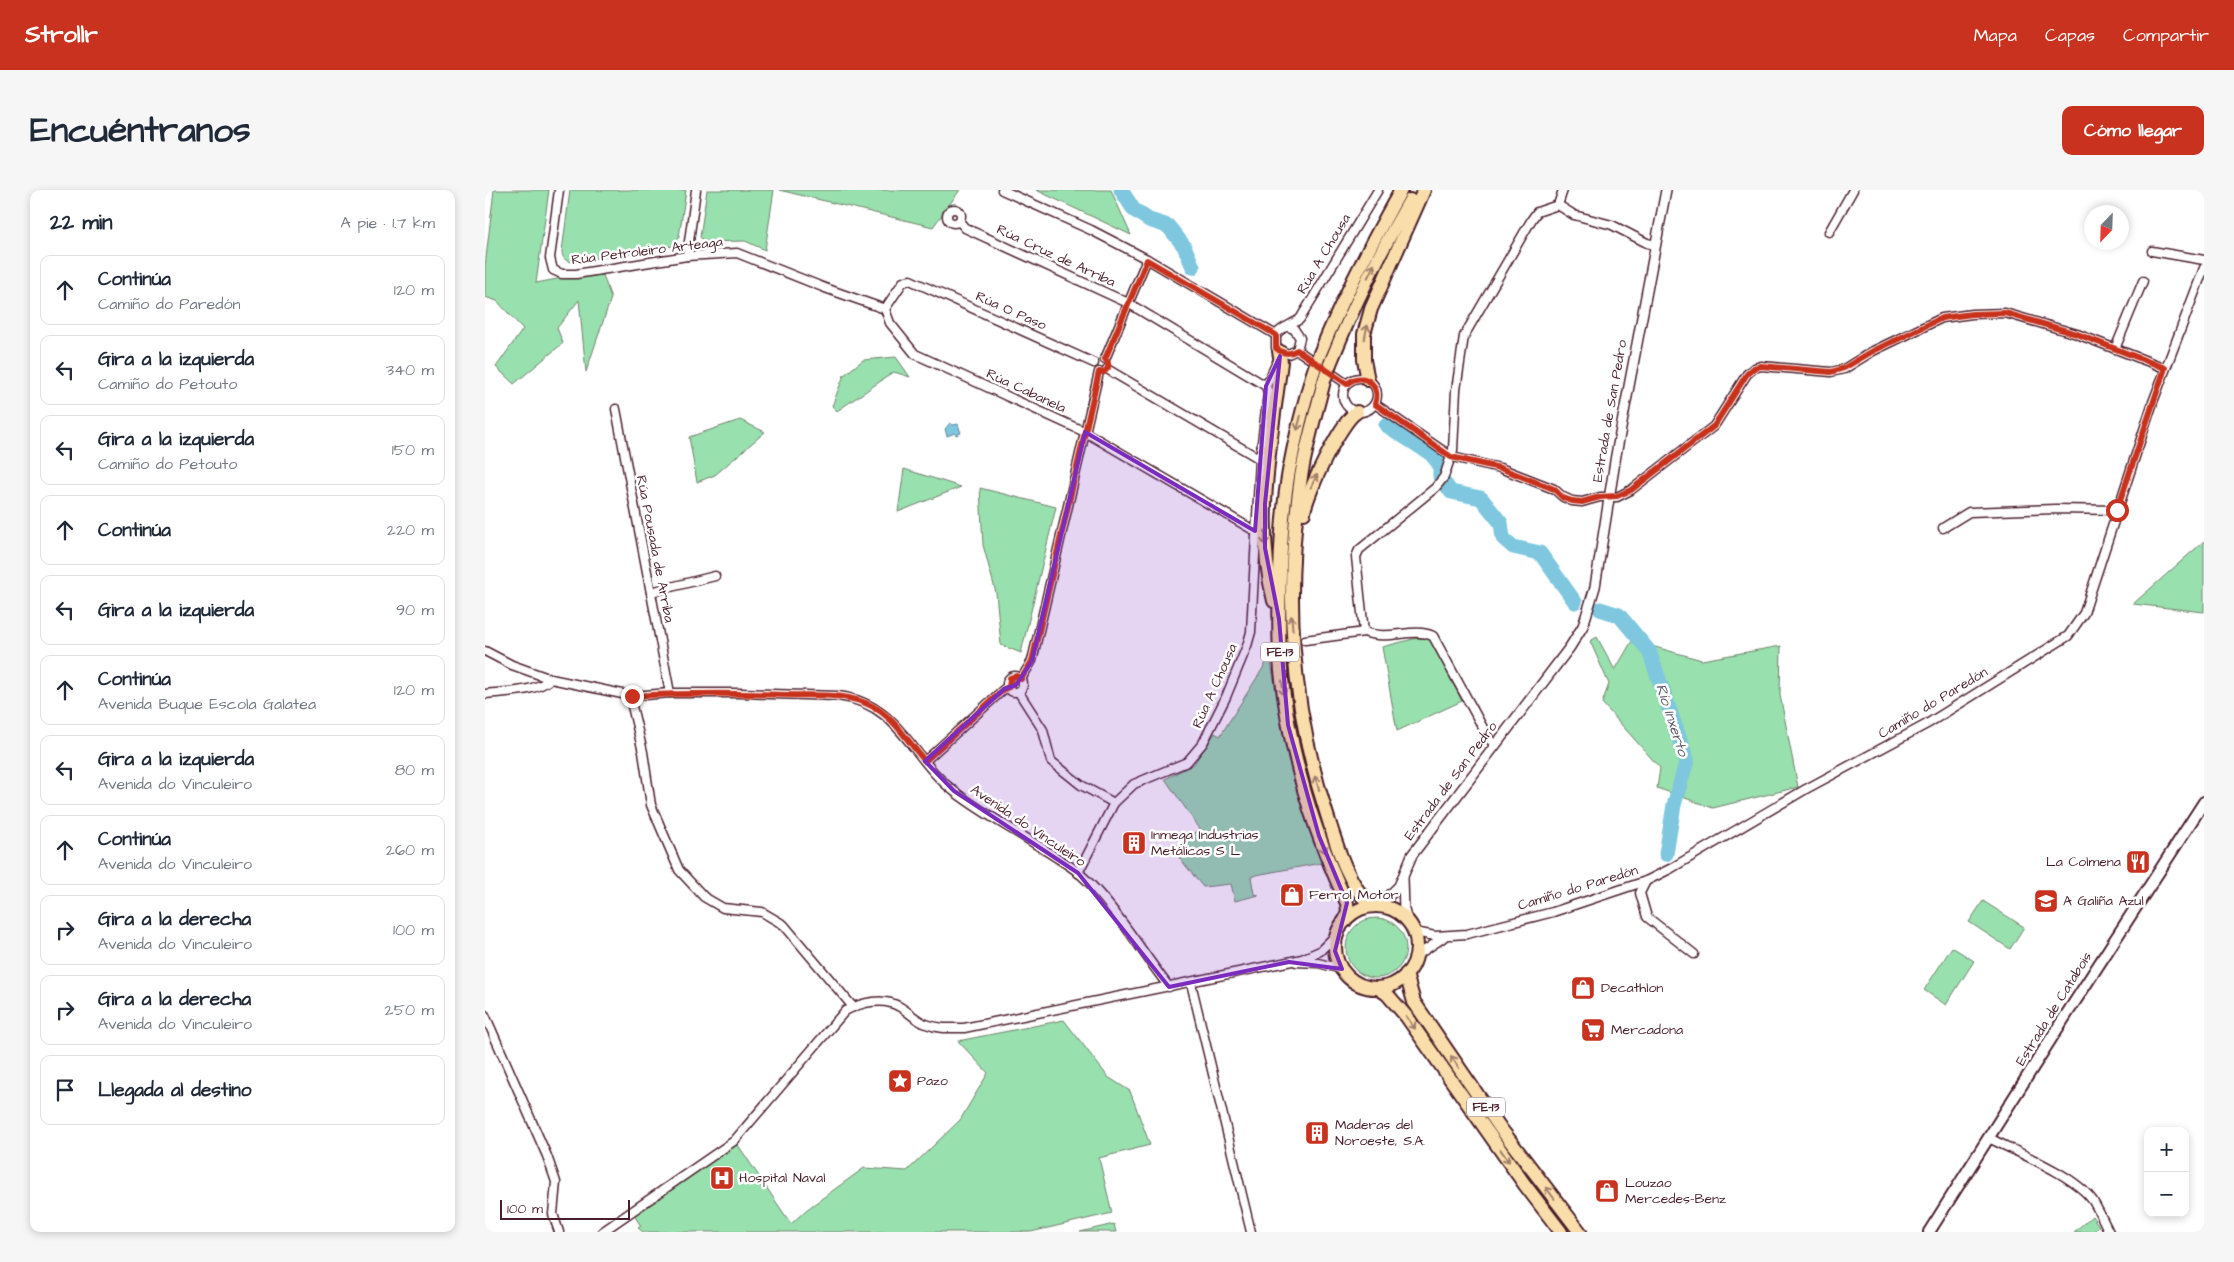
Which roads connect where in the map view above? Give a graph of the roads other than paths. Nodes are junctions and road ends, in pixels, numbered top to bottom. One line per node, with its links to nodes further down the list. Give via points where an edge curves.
1 (559, 190): 16 (street, Rúa Petroleiro Arteaga, via 550,258 553,270 577,274)
2 (696, 190): 16 (street)
3 (1002, 190): 17 (street, via 1091,230)
4 (1378, 190): 23 (street, Rúa A Chousa, via 1300,319)
5 (1401, 190): 49 (highway, FE-13, one-way to 49, bridge, via 1339,306 1312,376 1289,472 1282,524)
6 (1416, 190): 47 (highway, FE-13, one-way to 6, bridge, via 1301,475 1324,381 1352,309)
7 (1424, 190): 33 (highway, one-way to 7, via 1364,334 1371,310)
8 (1563, 190): 11 (street)
9 (1666, 190): 14 (street, Estrada de San Pedro)
10 (1853, 190): 13 (street)
11 (1558, 205): 14 (street, via 1574,215 1612,225); 40 (street, via 1537,212 1464,336)
12 (959, 221): 21 (street, Rúa Cruz de Arriba, via 965,228)
13 (1829, 232)
14 (1655, 245): 42 (street, Estrada de San Pedro)
15 (2152, 251): 18 (street)
16 (687, 256): 22 (street, Rúa Petroleiro Arteaga, via 737,253)
17 (1147, 260): 21 (street); 24 (street)
18 (2204, 260)
19 (2204, 268): 30 (street, Camiño do Paredón)
20 (2143, 281): 25 (street)
21 (1128, 303): 28 (street); 35 (street, Rúa Cruz de Arriba)
22 (885, 309): 29 (street, Rúa O Paso, via 903,282 918,282); 39 (street, Rúa Cabanela, via 887,317 915,354)
23 (1289, 328): 24 (street, via 1281,329); 26 (street, via 1301,338)
24 (1276, 335): 27 (street, via 1275,343)
25 (2115, 349): 30 (street); 42 (street, via 2005,313 1972,314 1942,318 1831,372 1780,366 1754,368 1714,426 1631,490)
26 (1297, 350): 27 (street); 34 (street)
27 (1280, 353): 35 (street, Rúa A Chousa); 49 (highway, one-way to 49, via 1265,504 1265,548)
28 (1105, 359): 29 (street, via 1099,358); 31 (street)
29 (1094, 363): 32 (street)
30 (2165, 368): 43 (street, Camiño do Paredón)
31 (1107, 370): 32 (street); 41 (street)
32 (1099, 372): 39 (street)
33 (1368, 380): 34 (street, via 1360,378); 36 (street, via 1377,390)
34 (1347, 384): 38 (street, via 1343,397 1345,404)
35 (1267, 390): 41 (street, Rúa A Chousa)
36 (1375, 404): 38 (street); 40 (street)
37 (615, 409): 48 (street, Rúa Pousada de Arriba)
38 (1357, 412): 47 (highway, one-way to 38, via 1301,548 1304,509 1310,488 1346,420)
39 (1085, 432): 45 (street, Rúa Cabanela); 54 (street, via 1032,661)
40 (1451, 457): 42 (street, via 1500,468 1554,489 1572,501); 50 (street, via 1444,477 1435,488 1359,550 1355,568)
41 (1260, 459): 45 (street, Rúa A Chousa)
42 (1609, 498): 60 (street, Estrada de San Pedro, via 1595,586 1583,626 1571,647)
43 (2117, 510): 44 (street, via 1969,512); 66 (street, Camiño do Paredón, via 2084,613 2068,636 1927,724)
44 (1943, 528)
45 (1255, 531): 63 (street, Rúa A Chousa, via 1251,632 1203,743 1187,762 1134,784)
46 (715, 576): 48 (street)
47 (1291, 579): 67 (highway, FE-13, one-way to 47, via 1353,884 1314,775 1295,670)
48 (651, 592): 58 (street, Rúa Pousada de Arriba)
49 (1279, 619): 69 (highway, FE-13, one-way to 69, via 1288,725 1319,836 1347,903 1348,911)
50 (1364, 632): 51 (street); 60 (street, via 1393,636 1424,632 1433,636 1489,740)
51 (1305, 640)
52 (485, 651): 53 (street, Avenida do Vinculeiro)
53 (551, 679): 57 (street, via 539,687); 59 (street, Avenida do Vinculeiro)
54 (1021, 679): 55 (street, via 1012,677); 56 (street, via 1023,685)
55 (1009, 687): 56 (street); 61 (street)
56 (1018, 691): 63 (street, via 1043,730 1051,761 1081,785)
57 (485, 694)
58 (670, 694): 59 (street, Avenida do Vinculeiro); 61 (street, Avenida do Vinculeiro, via 853,698 888,716)
59 (632, 696): 80 (street, via 651,805 679,870 704,897 723,908 762,912 784,925)
60 (1496, 745): 65 (street, Estrada de San Pedro, via 1412,855)
61 (925, 761): 64 (street, Avenida do Vinculeiro, via 954,791)
62 (2204, 802): 82 (main road, Estrada de Catabois)
63 (1114, 803): 64 (street, Rúa A Chousa)
64 (1079, 873): 78 (street, Avenida do Vinculeiro, via 1098,893)
65 (1403, 878): 67 (street, via 1388,898); 68 (street)
66 (1646, 881): 71 (street, Camiño do Paredón, via 1553,912); 72 (street, via 1640,893 1647,917)
67 (1375, 906): 68 (highway, FE-13, via 1400,914); 69 (highway, via 1359,910)
68 (1407, 920): 70 (highway, FE-13)
69 (1342, 927): 74 (street, via 1320,951); 75 (highway, FE-13, via 1335,951)
70 (1415, 932): 71 (street); 73 (highway)
71 (1448, 936): 73 (street)
72 (1694, 954)
73 (1416, 956): 76 (highway)
74 (1289, 962): 75 (street, via 1318,963); 77 (street)
75 (1342, 969): 79 (highway, FE-13, via 1359,984)
76 (1406, 974): 79 (highway, via 1396,982); 87 (highway, FE-13, one-way to 76, via 1501,1129 1414,1002)
77 (1191, 983): 78 (street); 85 (street)
78 (1169, 987): 80 (street, via 964,1028 925,1024 899,1006 883,1000)
79 (1378, 988): 86 (highway, FE-13, one-way to 86, via 1406,1016)
80 (853, 1007): 84 (street, via 845,1011 734,1141)
81 (485, 1015): 83 (street, via 556,1182 553,1214)
82 (1989, 1138): 88 (main road, Estrada de Catabois); 89 (street, via 2063,1175 2081,1188 2093,1200)
83 (559, 1232)
84 (602, 1232)
85 (1251, 1232)
86 (1561, 1232)
87 (1580, 1232)
88 (1929, 1232)
89 (2109, 1232)

